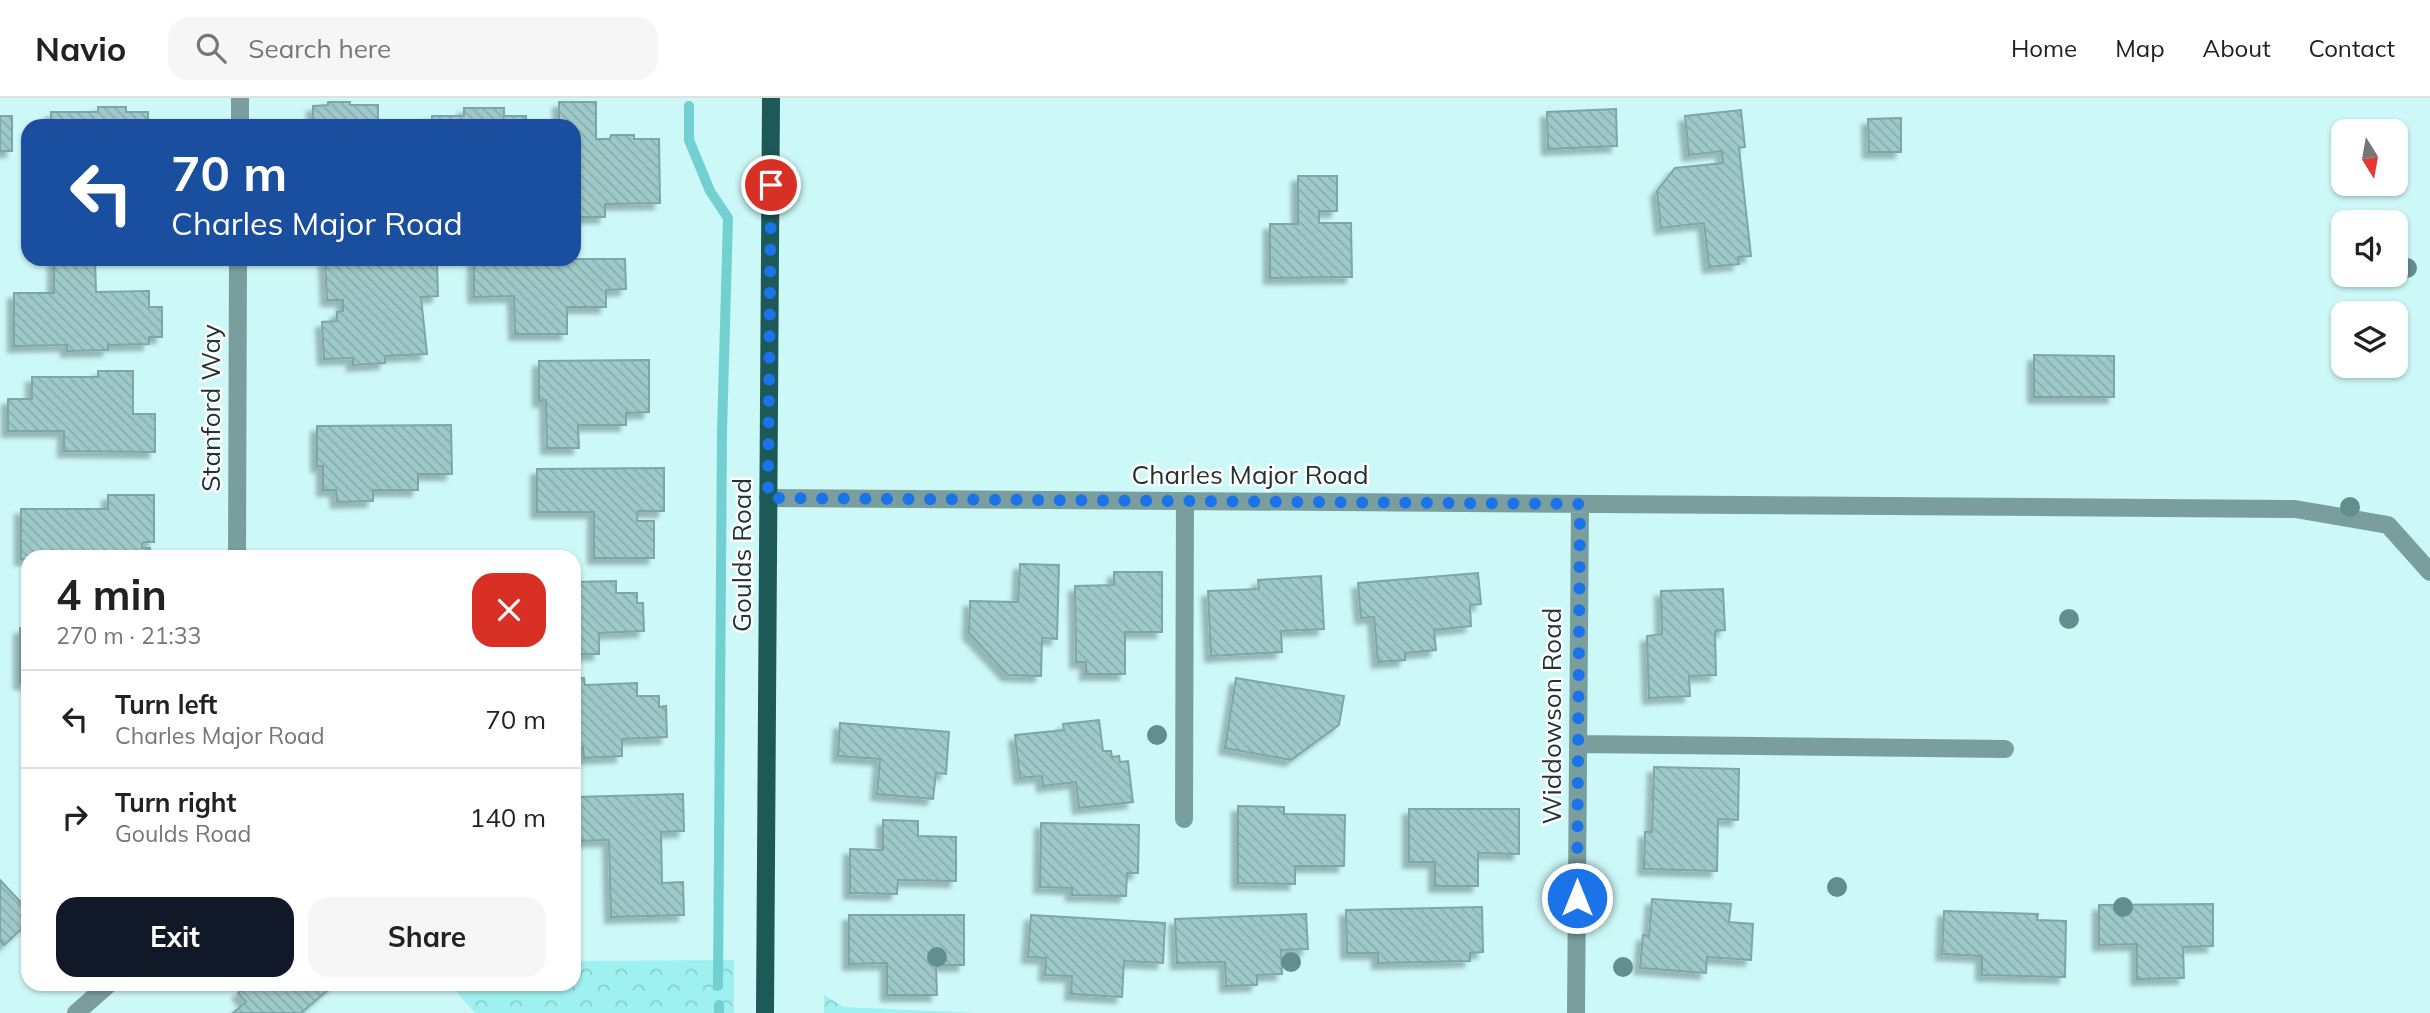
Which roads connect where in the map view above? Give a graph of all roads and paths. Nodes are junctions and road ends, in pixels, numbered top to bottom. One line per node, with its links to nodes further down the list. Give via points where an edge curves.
1 (240, 98): 3 (street)
2 (771, 98): 5 (main road, Goulds Road)
3 (240, 119)
4 (238, 266): 8 (street, Stanford Way)
5 (768, 498): 6 (street, Charles Major Road); 15 (main road, Goulds Road)
6 (1185, 501): 7 (street, Charles Major Road); 12 (street)
7 (1580, 504): 9 (street, Charles Major Road, via 2295,509 2388,525); 10 (street, Widdowson Road)
8 (237, 550)
9 (2430, 572)
10 (1578, 744): 11 (street); 16 (street, Widdowson Road)
11 (2005, 749)
12 (1184, 819)
13 (101, 991): 14 (street)
14 (76, 1013)
15 (765, 1013)
16 (1576, 1013)

